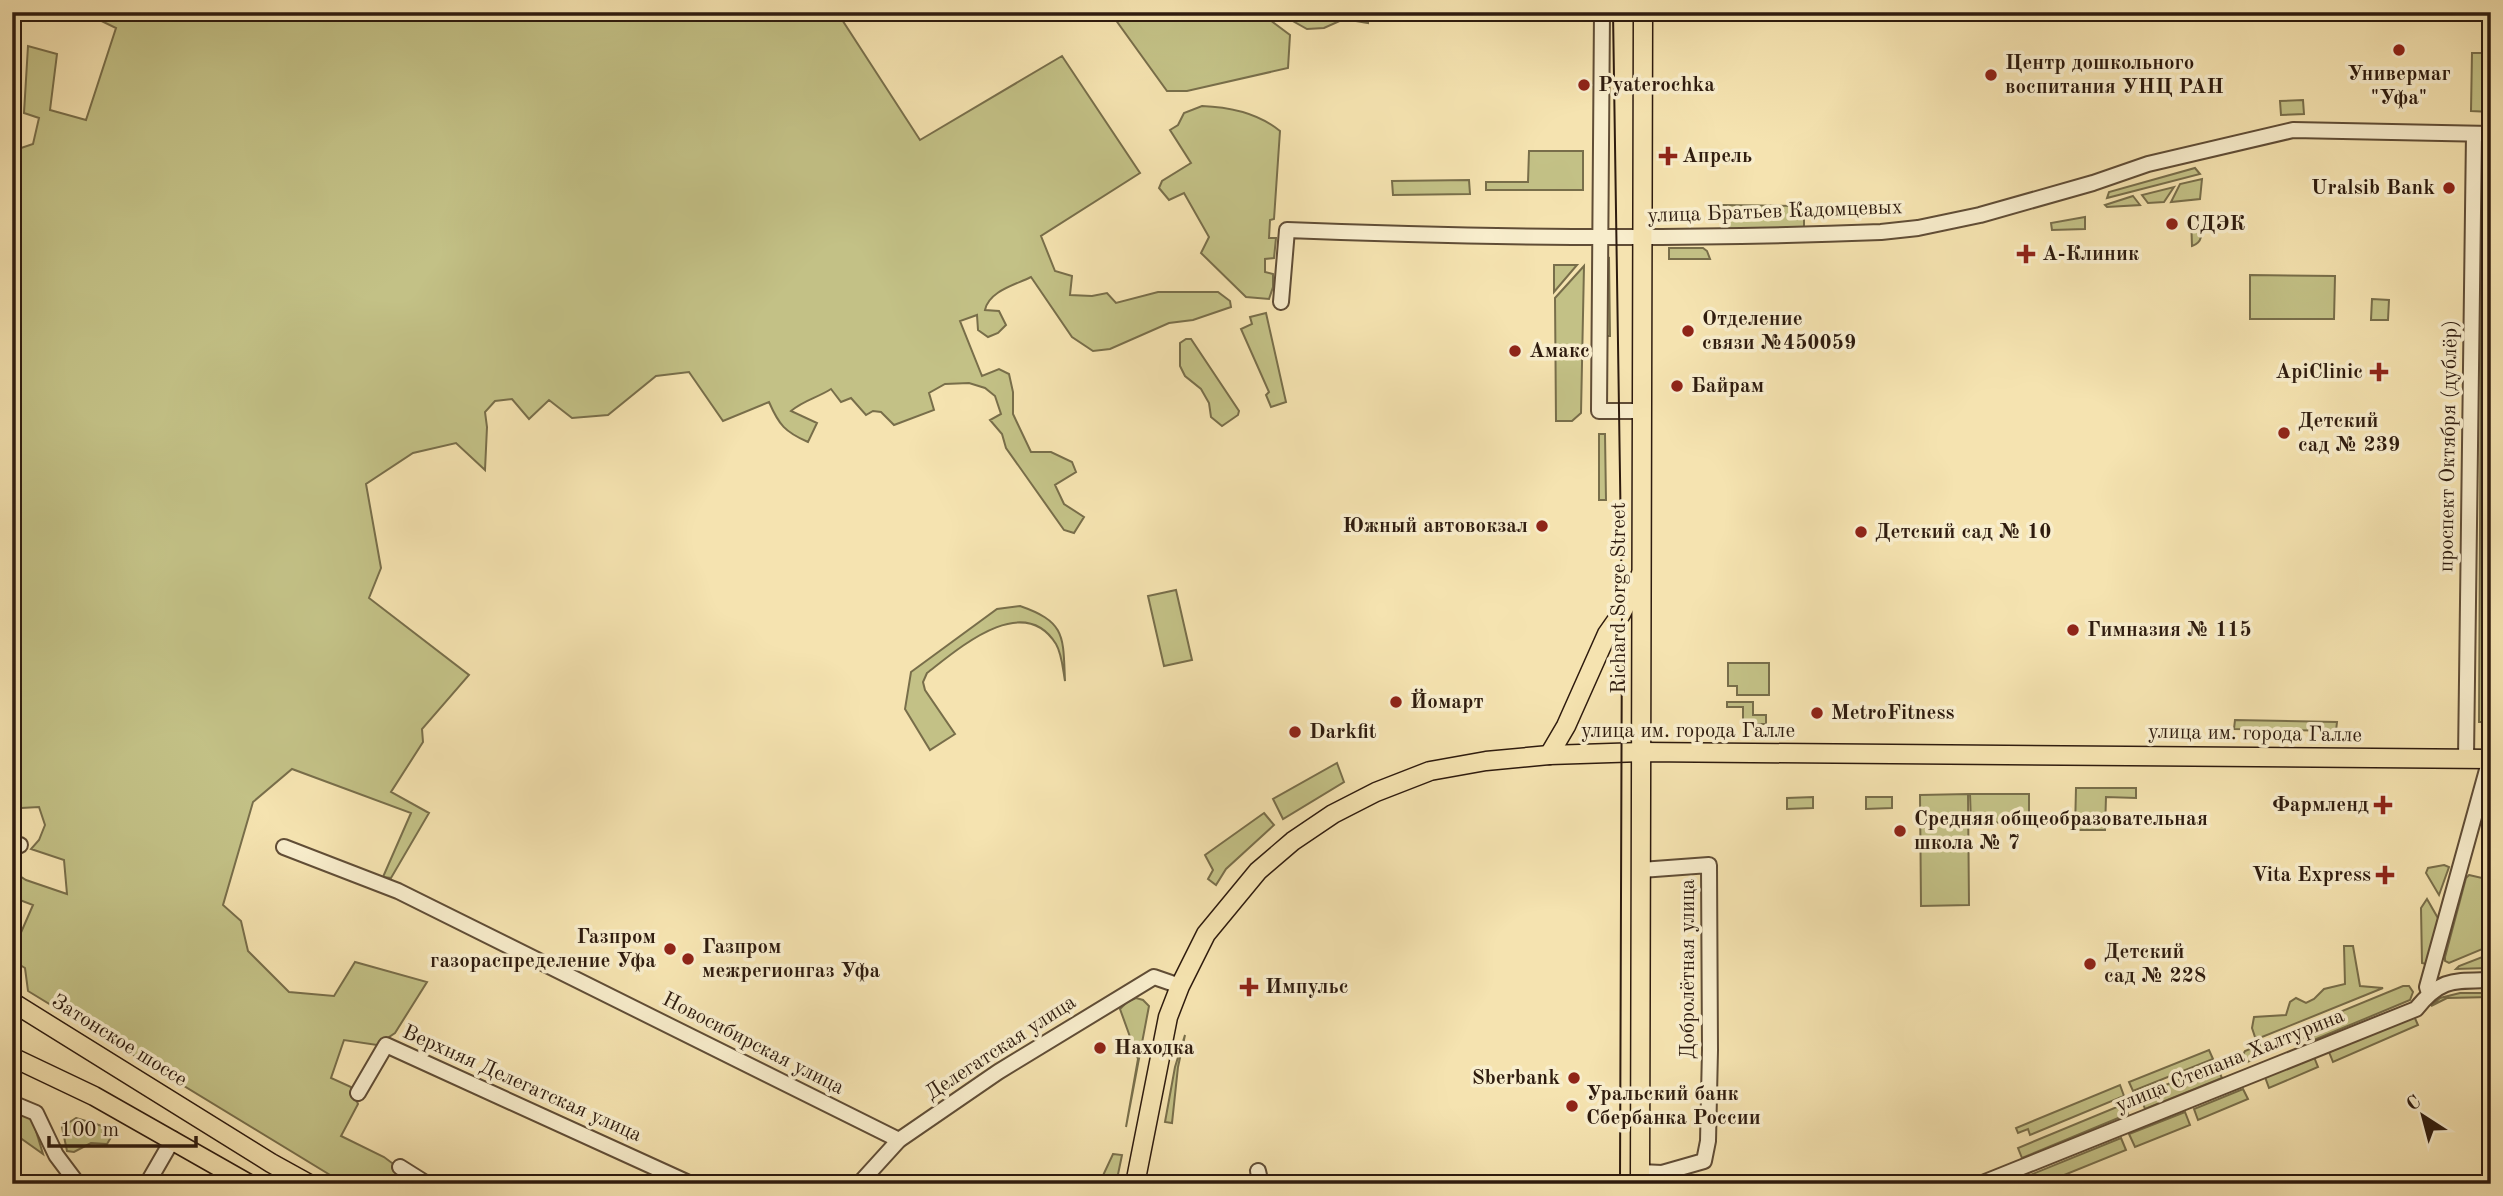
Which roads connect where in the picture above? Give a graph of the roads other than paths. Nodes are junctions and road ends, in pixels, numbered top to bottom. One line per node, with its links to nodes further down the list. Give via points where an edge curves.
1 (1602, 12): 5 (street)
2 (1643, 12): 6 (main road, Richard Sorge Street)
3 (2474, 134): 4 (street, улица Братьев Кадомцевых); 6 (street, улица Братьев Кадомцевых, via 2293,130 2210,148 1980,215 1918,228); 12 (street, проспект Октября (дублёр))
4 (2491, 134)
5 (1602, 236): 6 (street, улица Братьев Кадомцевых); 7 (street, улица Братьев Кадомцевых, via 1287,230); 8 (street, via 1600,411)
6 (1643, 237): 8 (main road, Richard Sorge Street)
7 (1281, 302)
8 (1642, 411): 9 (main road, Richard Sorge Street)
9 (1642, 571): 10 (main road, Richard Sorge Street); 11 (main road)
10 (1642, 752): 11 (main road, улица им. города Галле); 12 (main road, улица им. города Галле); 15 (main road, Richard Sorge Street)
11 (1549, 755): 17 (main road, улица им. города Галле, via 1430,771 1333,814 1258,871 1206,934)
12 (2466, 758): 13 (main road, улица им. города Галле)
13 (2490, 759): 18 (street)
14 (284, 847): 24 (street, Новосибирская улица, via 398,891)
15 (1641, 870): 26 (main road, Richard Sorge Street); 26 (street, Добролётная улица, via 1709,865 1708,1141 1704,1161)
16 (2491, 979): 18 (street, улица Степана Халтурина, via 2442,984)
17 (1180, 986): 24 (street, Делегатская улица, via 1154,977 998,1072); 35 (main road, улица им. города Галле, via 1168,1017)
18 (2429, 993): 27 (street, улица Степана Халтурина, via 2416,1009)
19 (12, 1002): 31 (main road, Затонское шоссе)
20 (12, 1057): 23 (main road)
21 (358, 1093): 33 (street, Верхняя Делегатская улица, via 386,1045)
22 (12, 1103): 28 (street, via 36,1113 56,1155)
23 (173, 1139): 29 (street); 30 (main road)
24 (899, 1140): 34 (street, Делегатская улица)
25 (400, 1167): 32 (street)
26 (1640, 1178)
27 (1998, 1180): 36 (street, улица Степана Халтурина)
28 (78, 1184)
29 (147, 1184)
30 (249, 1184)
31 (309, 1184)
32 (427, 1184)
33 (691, 1184)
34 (859, 1184)
35 (1135, 1184)
36 (1980, 1184)

